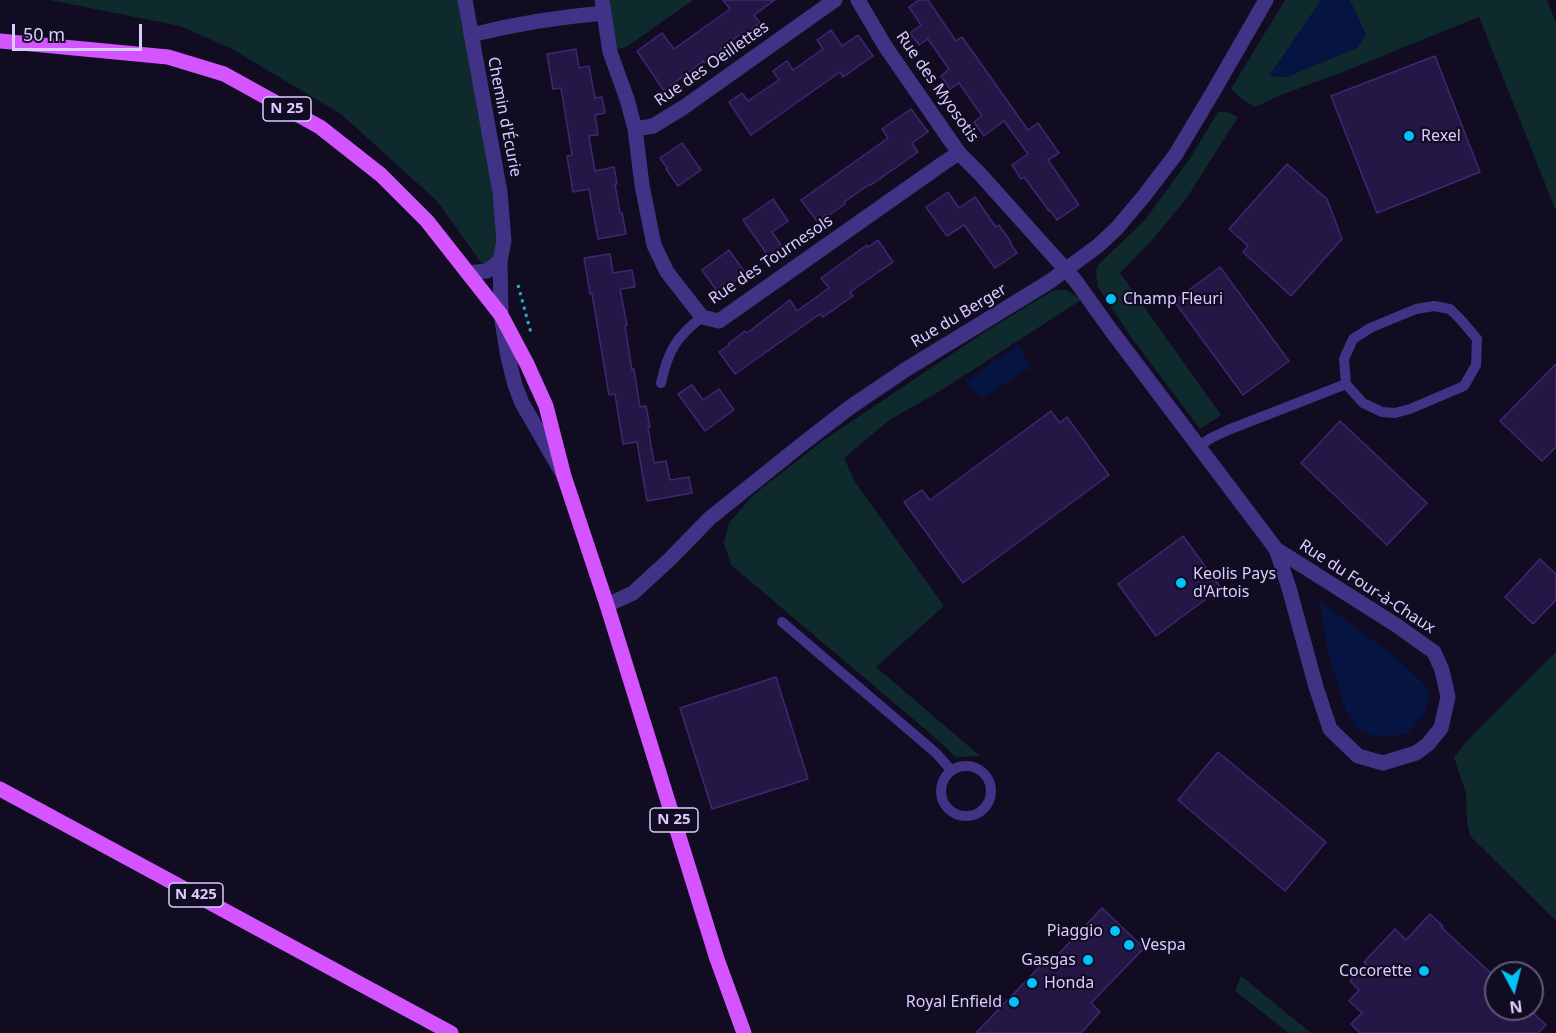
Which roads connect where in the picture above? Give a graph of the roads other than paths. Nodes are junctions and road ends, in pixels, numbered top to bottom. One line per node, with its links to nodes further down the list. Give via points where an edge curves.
1 (465, 0): 6 (street, Chemin d'Écurie)
2 (835, 0): 8 (street, Rue des Oeillettes, via 684,107 653,126)
3 (858, 0): 9 (street, Rue des Myosotis)
4 (1266, 0): 11 (street, Rue du Berger, via 1176,154 1117,228)
5 (603, 6): 6 (street); 8 (street, Rue des Tournesols, via 610,52)
6 (471, 35): 10 (street, Chemin d'Écurie, via 500,192 504,241)
7 (0, 41): 12 (main road, N 25, via 168,57 224,74 320,127 381,175 428,221)
8 (635, 129): 14 (street, Rue des Tournesols, via 654,245 668,272)
9 (959, 153): 11 (street, Rue des Myosotis); 14 (street, Rue des Tournesols, via 719,321)
10 (500, 261): 12 (street, via 487,271); 13 (street, Chemin d'Écurie)
11 (1065, 270): 17 (street, Rue du Four-à-Chaux); 20 (street, Rue du Berger, via 849,408 710,518 633,593)
12 (468, 273): 13 (main road, N 25)
13 (501, 315): 18 (main road, N 25, via 546,406); 18 (street, Chemin d'Écurie, via 515,385 526,412)
14 (702, 317): 15 (lane, via 684,332 666,360)
15 (661, 383)
16 (1346, 384): 16 (lane, via 1344,359 1353,339 1416,309 1450,309 1477,339 1476,365 1464,386 1410,409 1382,412 1364,403); 17 (lane, via 1228,430)
17 (1199, 447): 19 (street, Rue du Four-à-Chaux)
18 (564, 476): 20 (main road, N 25)
19 (1276, 549): 19 (street, Rue du Four-à-Chaux, via 1330,729 1358,756 1383,763 1416,753 1441,728 1448,697 1434,652)
20 (607, 605): 25 (main road, N 25, via 717,959)
21 (782, 622): 22 (lane, via 936,753)
22 (951, 771): 22 (lane, via 942,780 940,793 945,805 954,813 975,814 991,794 986,775 969,766)
23 (0, 789): 24 (main road, N 425)
24 (451, 1033)
25 (744, 1033)

